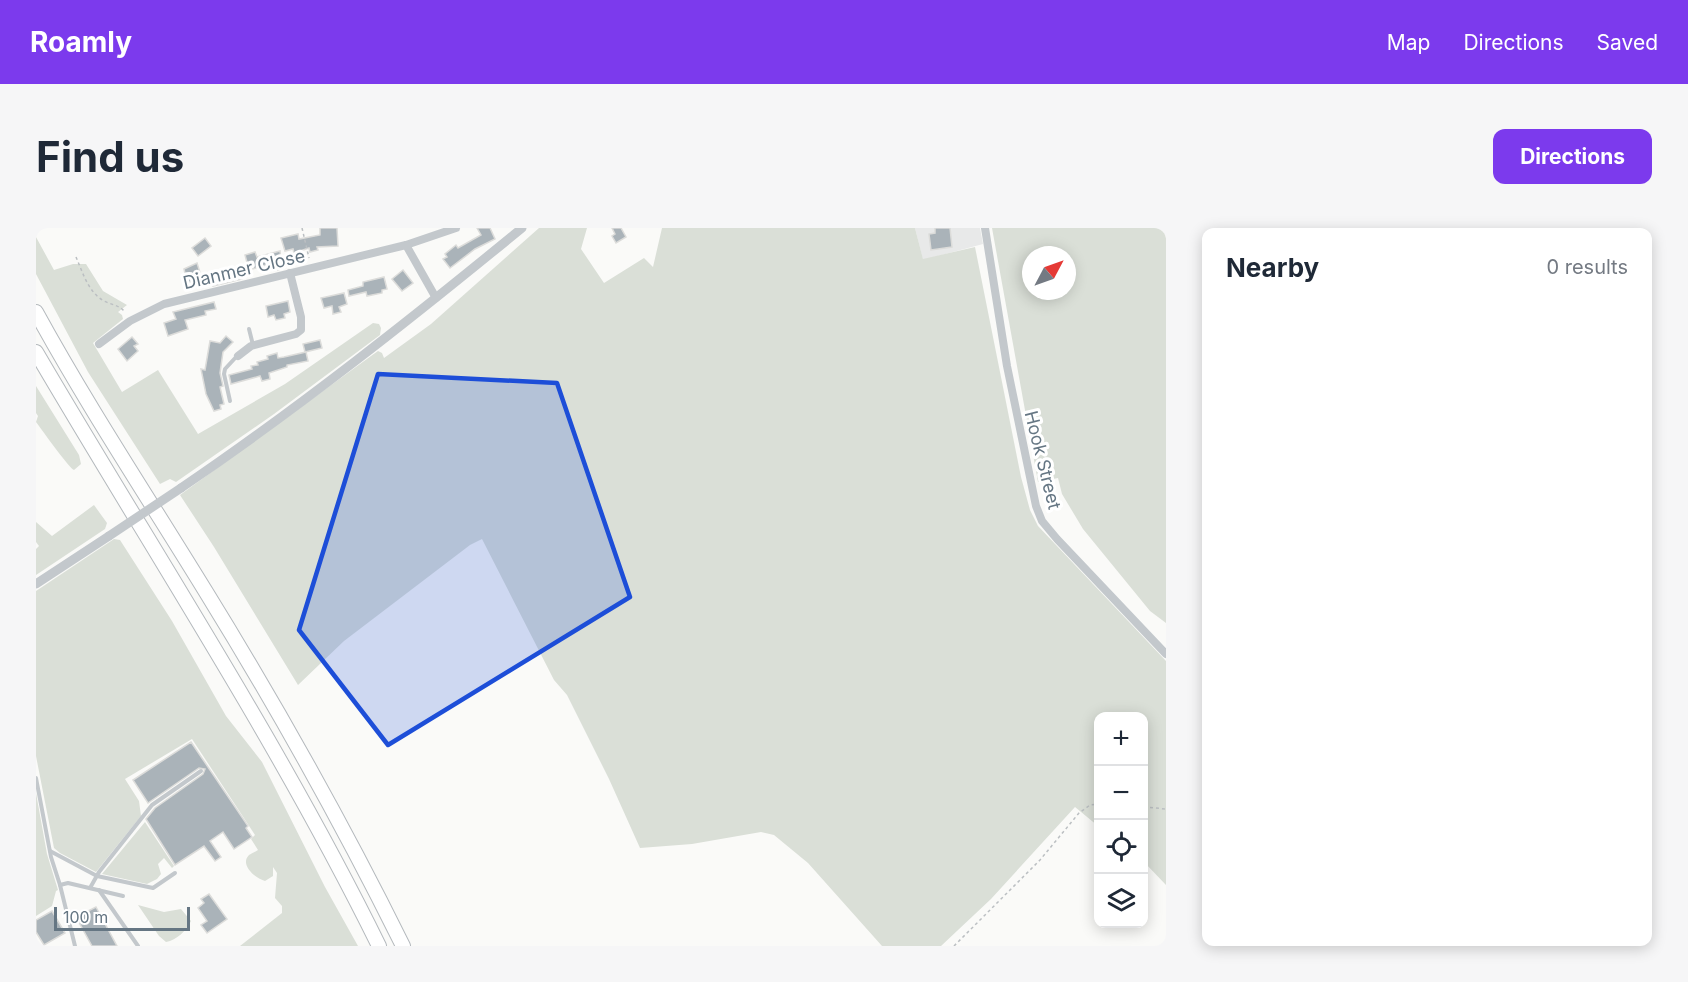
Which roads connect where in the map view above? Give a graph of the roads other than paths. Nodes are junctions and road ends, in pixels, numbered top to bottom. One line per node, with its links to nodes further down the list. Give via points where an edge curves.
1 (456, 228): 4 (street, Dianmer Close)
2 (522, 228): 6 (street)
3 (985, 228): 15 (street, Hook Street, via 1006,366 1035,506 1057,539)
4 (406, 245): 5 (street, Dianmer Close); 6 (street)
5 (290, 273): 9 (street, Dianmer Close, via 164,304 130,321); 10 (street, via 301,330)
6 (436, 298): 14 (street, bridge, via 291,411)
7 (36, 312): 28 (highway, via 252,668)
8 (249, 329): 10 (lane)
9 (99, 344)
10 (253, 345): 12 (street)
11 (36, 352): 27 (highway, via 236,682)
12 (238, 356): 13 (lane, via 224,374)
13 (230, 401)
14 (36, 584)
15 (1166, 654)
16 (201, 771): 20 (lane, via 152,805)
17 (36, 778): 18 (lane)
18 (50, 851): 20 (lane); 21 (lane)
19 (175, 873): 20 (lane, via 153,888)
20 (97, 876): 22 (lane)
21 (60, 885): 22 (lane); 25 (lane)
22 (90, 888): 23 (lane)
23 (99, 890): 24 (lane); 26 (lane)
24 (123, 896)
25 (75, 946)
26 (138, 946)
27 (380, 946)
28 (403, 946)

